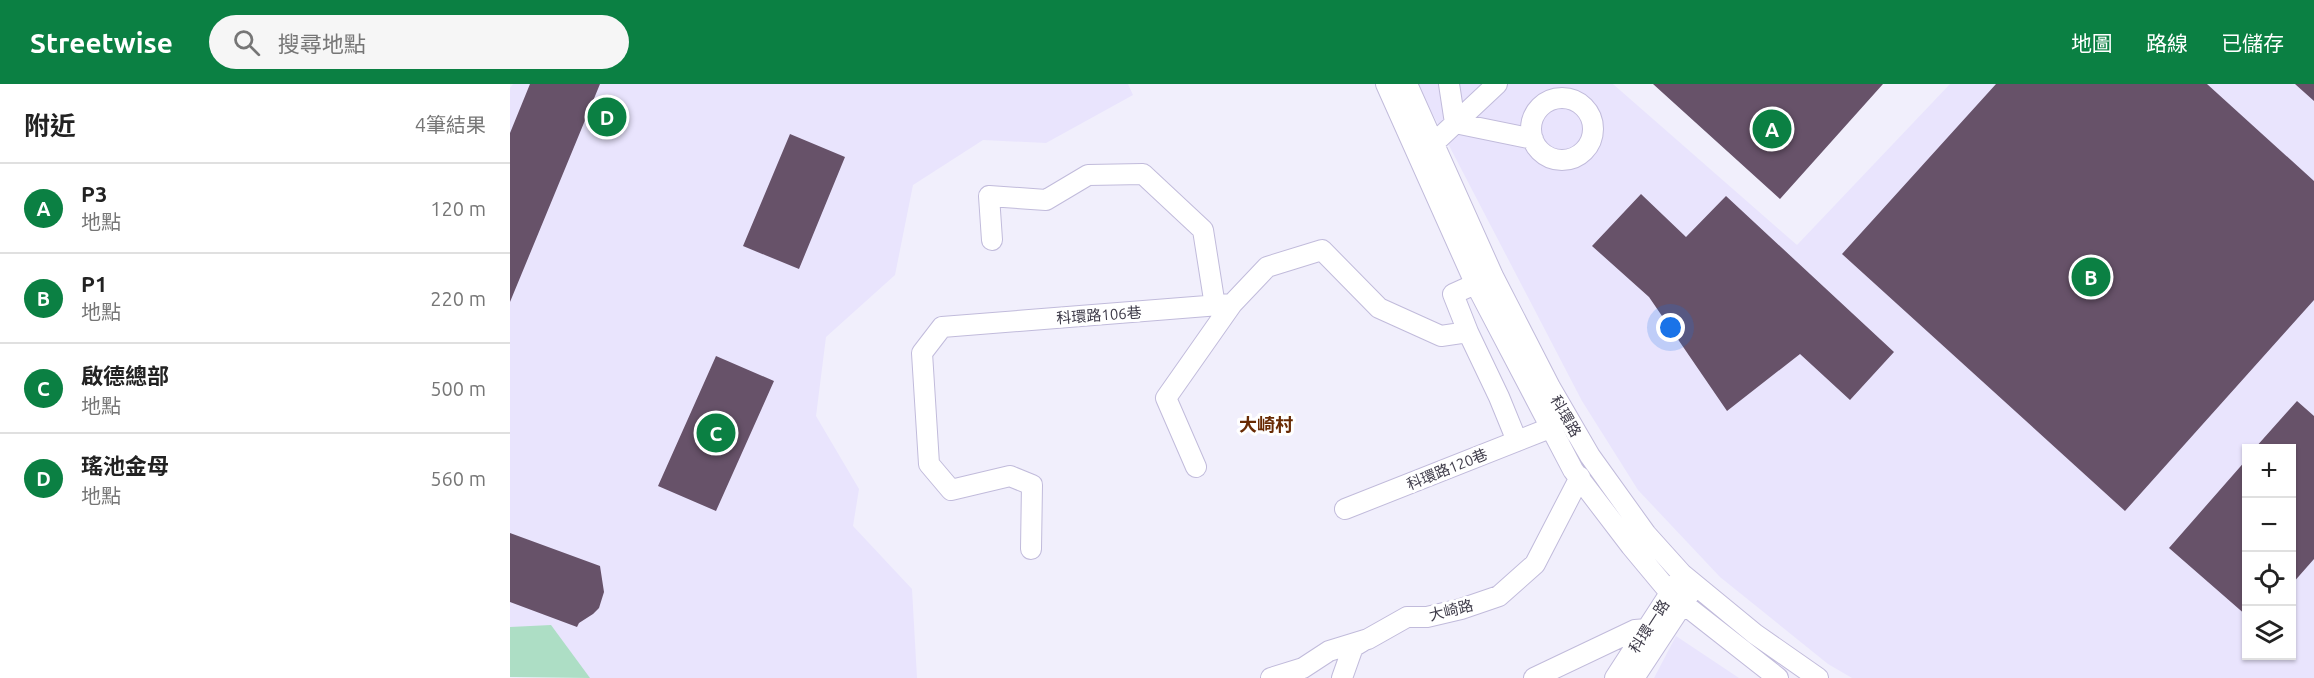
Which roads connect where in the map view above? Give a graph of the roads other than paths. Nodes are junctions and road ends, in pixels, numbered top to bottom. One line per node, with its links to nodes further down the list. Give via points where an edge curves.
1 (1386, 84): 7 (street, 科環路)
2 (1407, 84): 7 (street, 科環路)
3 (1449, 84): 5 (street)
4 (1497, 84): 5 (street)
5 (1455, 123): 6 (street); 7 (street)
6 (1533, 139)
7 (1425, 148): 9 (street, 科環路)
8 (992, 240): 10 (street, via 989,196 1046,200 1088,176 1143,174 1203,230)
9 (1484, 279): 11 (street, via 1453,294); 12 (street, 科環路); 18 (street, 科環路, via 1590,456 1646,534)
10 (1224, 305): 11 (street, via 1267,267 1322,250 1378,308 1441,336); 14 (street, via 1166,398); 17 (street, 科環路106巷, via 942,327 922,353 929,464 951,490 1010,476 1032,485)
11 (1468, 332): 13 (street)
12 (1550, 428): 13 (street, 科環路120巷); 15 (street, 科環路)
13 (1517, 441): 16 (street, 科環路120巷)
14 (1196, 467)
15 (1580, 477): 19 (street, 科環路); 21 (street, 大崎路, via 1535,564 1499,596 1427,617 1407,617)
16 (1345, 509)
17 (1031, 549)
18 (1689, 580): 19 (street, 科環一路); 28 (street, 科環路, via 1755,634)
19 (1676, 598): 20 (street, 科環一路); 27 (street, 科環路)
20 (1654, 632): 24 (street, via 1629,632); 25 (street, 科環一路); 26 (street, 科環一路)
21 (1368, 639): 22 (street, 大崎路, via 1329,651 1303,668); 23 (street, via 1353,647)
22 (1271, 678)
23 (1342, 678)
24 (1534, 678)
25 (1615, 678)
26 (1634, 678)
27 (1778, 678)
28 (1818, 678)

